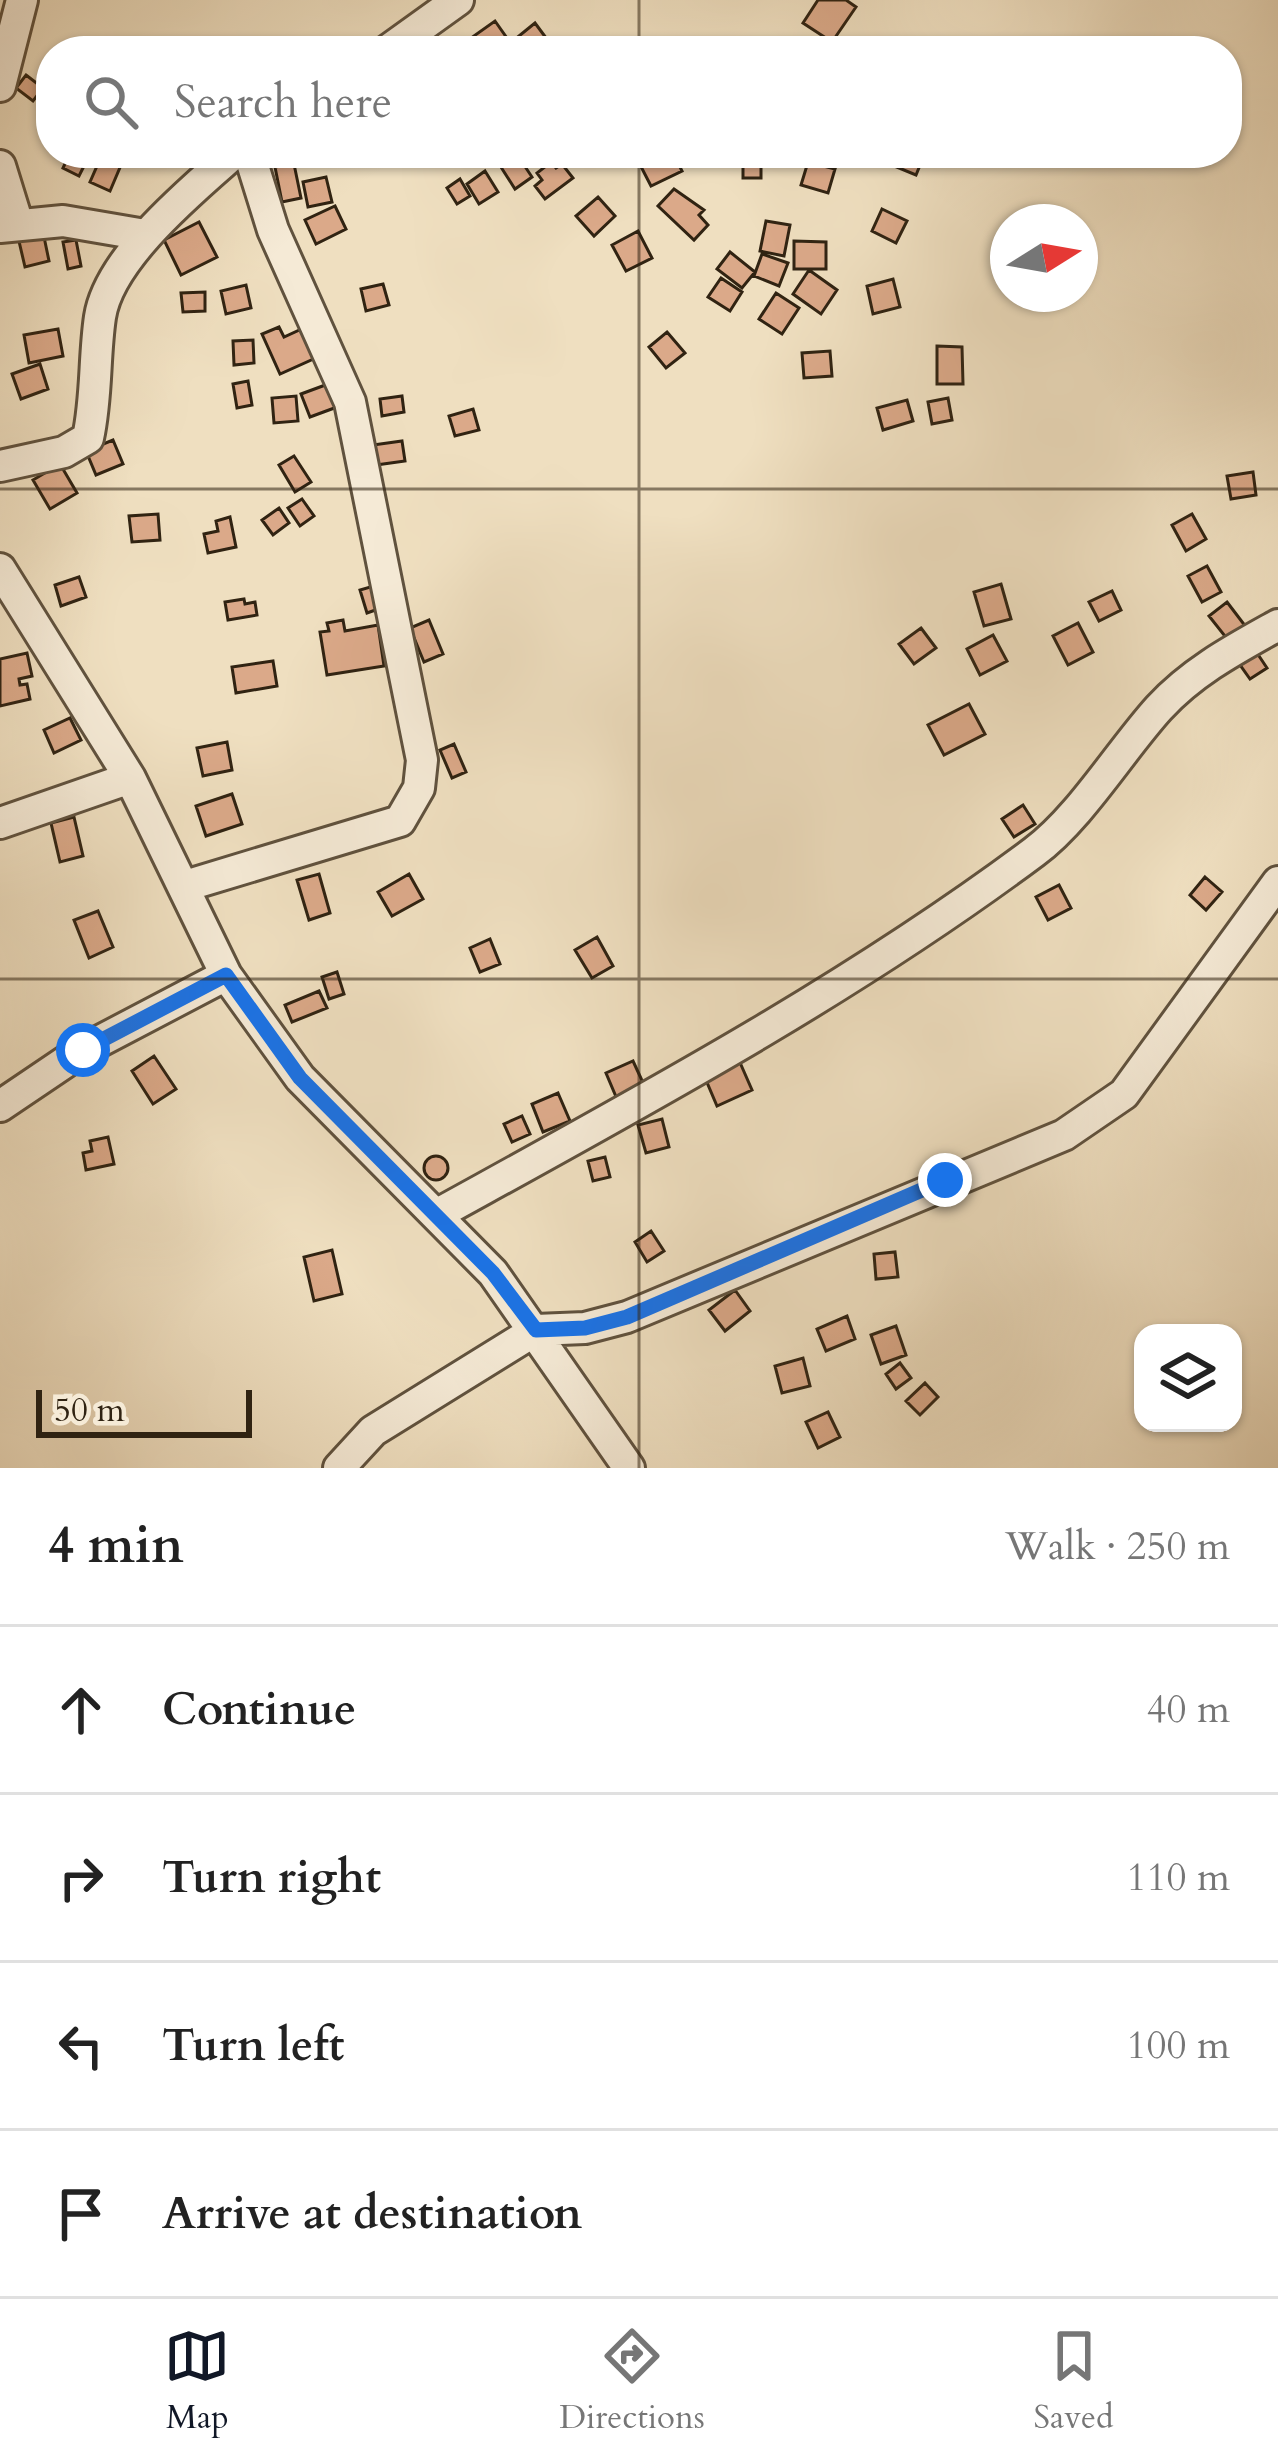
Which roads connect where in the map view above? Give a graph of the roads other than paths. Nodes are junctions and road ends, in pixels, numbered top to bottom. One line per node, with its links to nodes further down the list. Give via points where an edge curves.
1 (22, 0): 4 (street)
2 (458, 0): 3 (street)
3 (408, 36)
4 (0, 86)
5 (0, 166): 8 (street)
6 (218, 168): 9 (street)
7 (254, 168): 16 (street, via 350,402 422,760 419,788 400,821)
8 (9, 224): 9 (street, via 63,221)
9 (145, 235): 10 (street, via 100,312 88,437 64,452)
10 (0, 466)
11 (1, 573): 13 (street)
12 (1278, 625): 19 (street, via 1213,660 1162,705 1040,848 966,901 662,1091)
13 (130, 778): 14 (street); 16 (street)
14 (0, 823)
15 (1278, 882): 20 (street, via 1124,1094 1064,1136 627,1317)
16 (185, 886): 17 (street)
17 (226, 975): 18 (street, via 83,1050); 19 (street, via 300,1078)
18 (0, 1106)
19 (436, 1216): 20 (street)
20 (536, 1330): 21 (street, via 373,1431); 22 (street)
21 (339, 1468)
22 (629, 1468)

